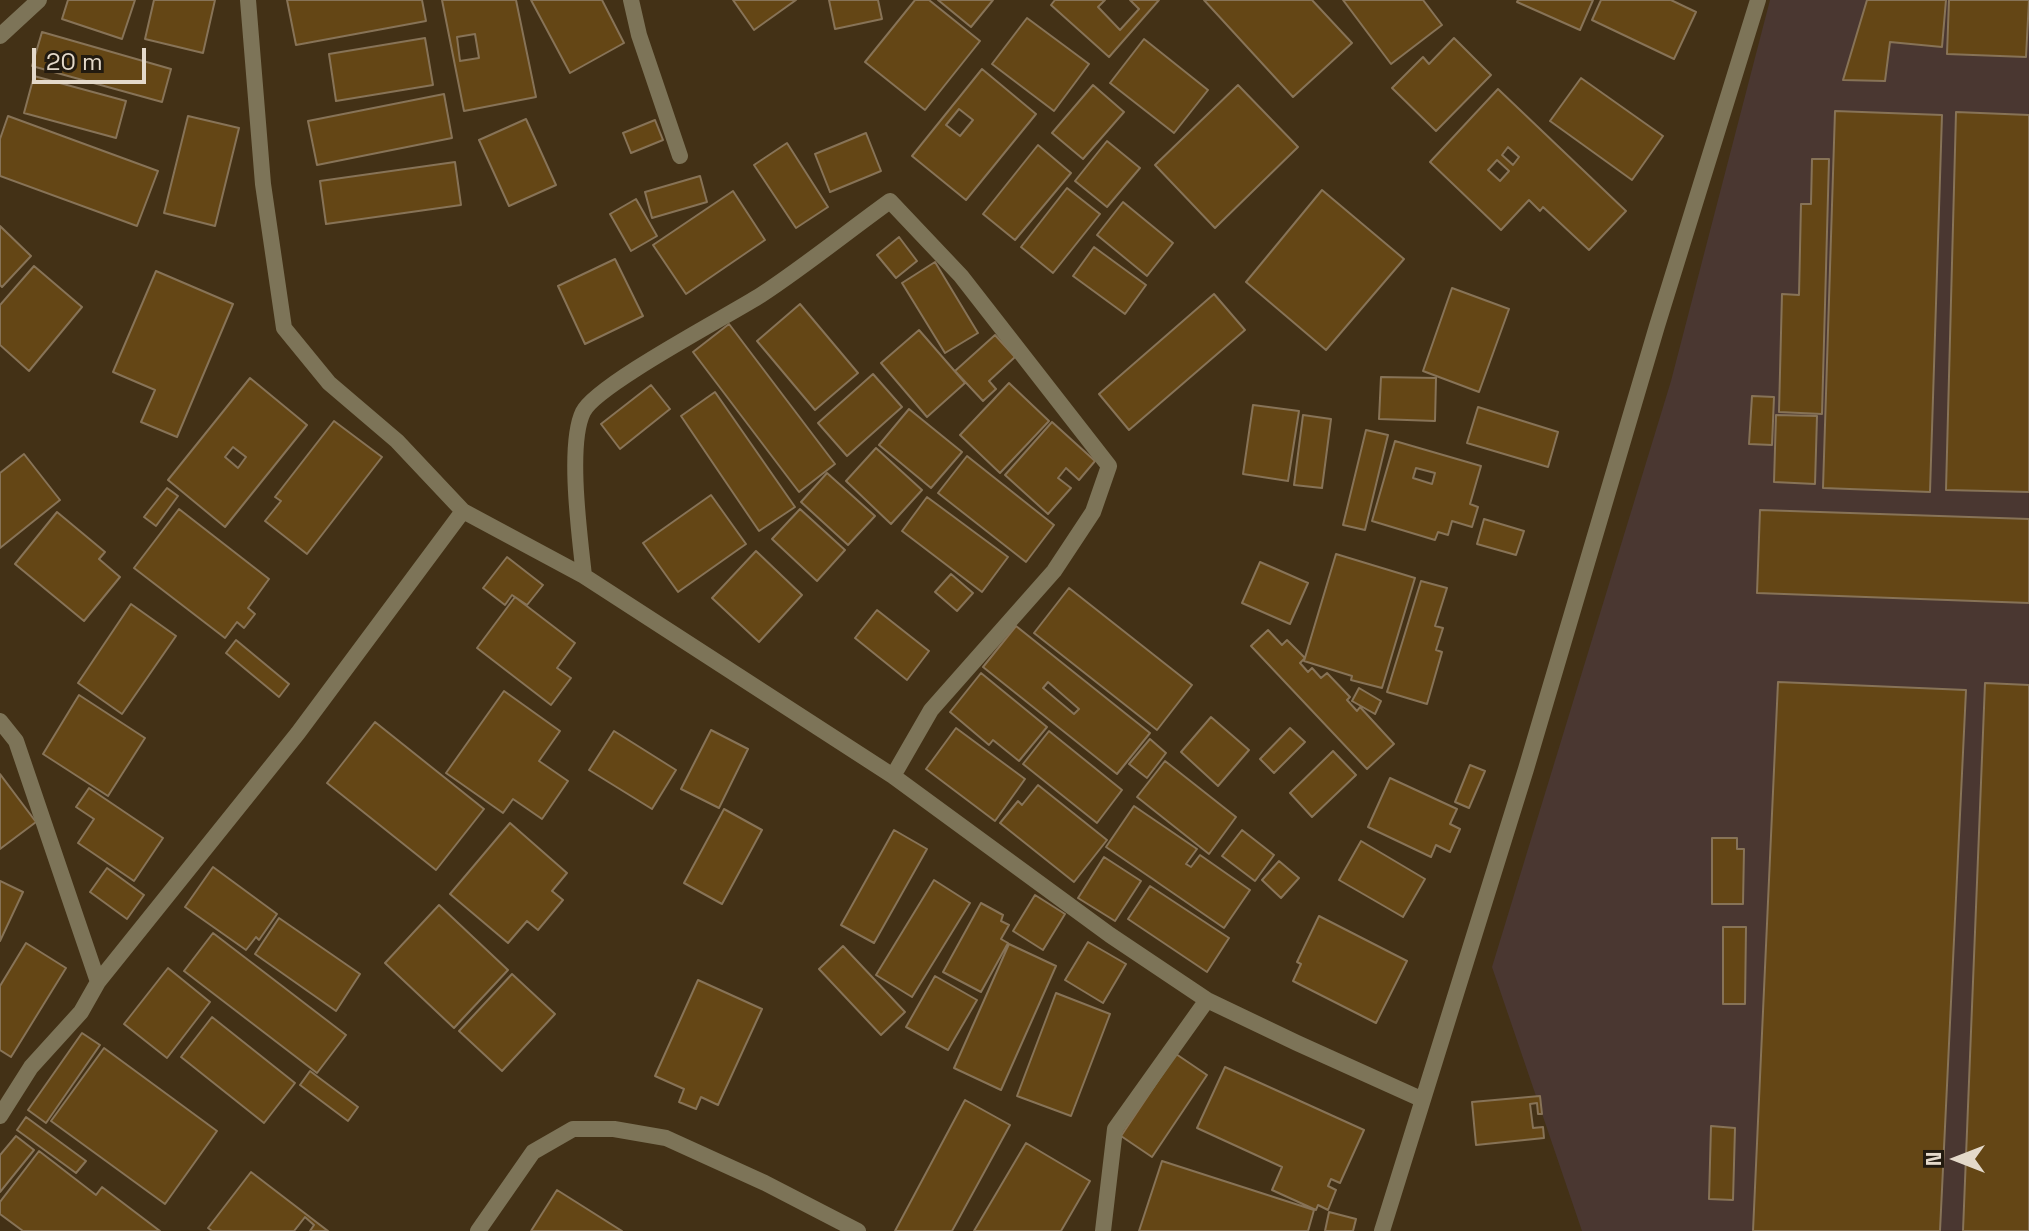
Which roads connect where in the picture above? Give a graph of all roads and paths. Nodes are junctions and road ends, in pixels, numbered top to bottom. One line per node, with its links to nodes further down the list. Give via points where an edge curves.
1 (39, 0): 5 (street)
2 (248, 0): 7 (street, via 263,184 284,328 329,383 397,441)
3 (631, 0): 6 (street)
4 (1758, 0): 13 (street)
5 (0, 36)
6 (680, 156)
7 (463, 511): 8 (street); 11 (street, via 298,733)
8 (584, 576): 10 (street); 10 (street, via 577,507 577,433 584,410 609,387 763,293 890,201 961,276 1109,466 1093,512 1054,571 931,710)
9 (0, 721): 11 (street, via 16,741)
10 (893, 776): 12 (street)
11 (98, 982): 14 (street)
12 (1207, 1000): 13 (street); 17 (street, via 1115,1129)
13 (1421, 1099): 18 (street)
14 (0, 1116)
15 (478, 1231): 16 (street, via 533,1152 573,1129 666,1138)
16 (858, 1231)
17 (1103, 1231)
18 (1382, 1231)

